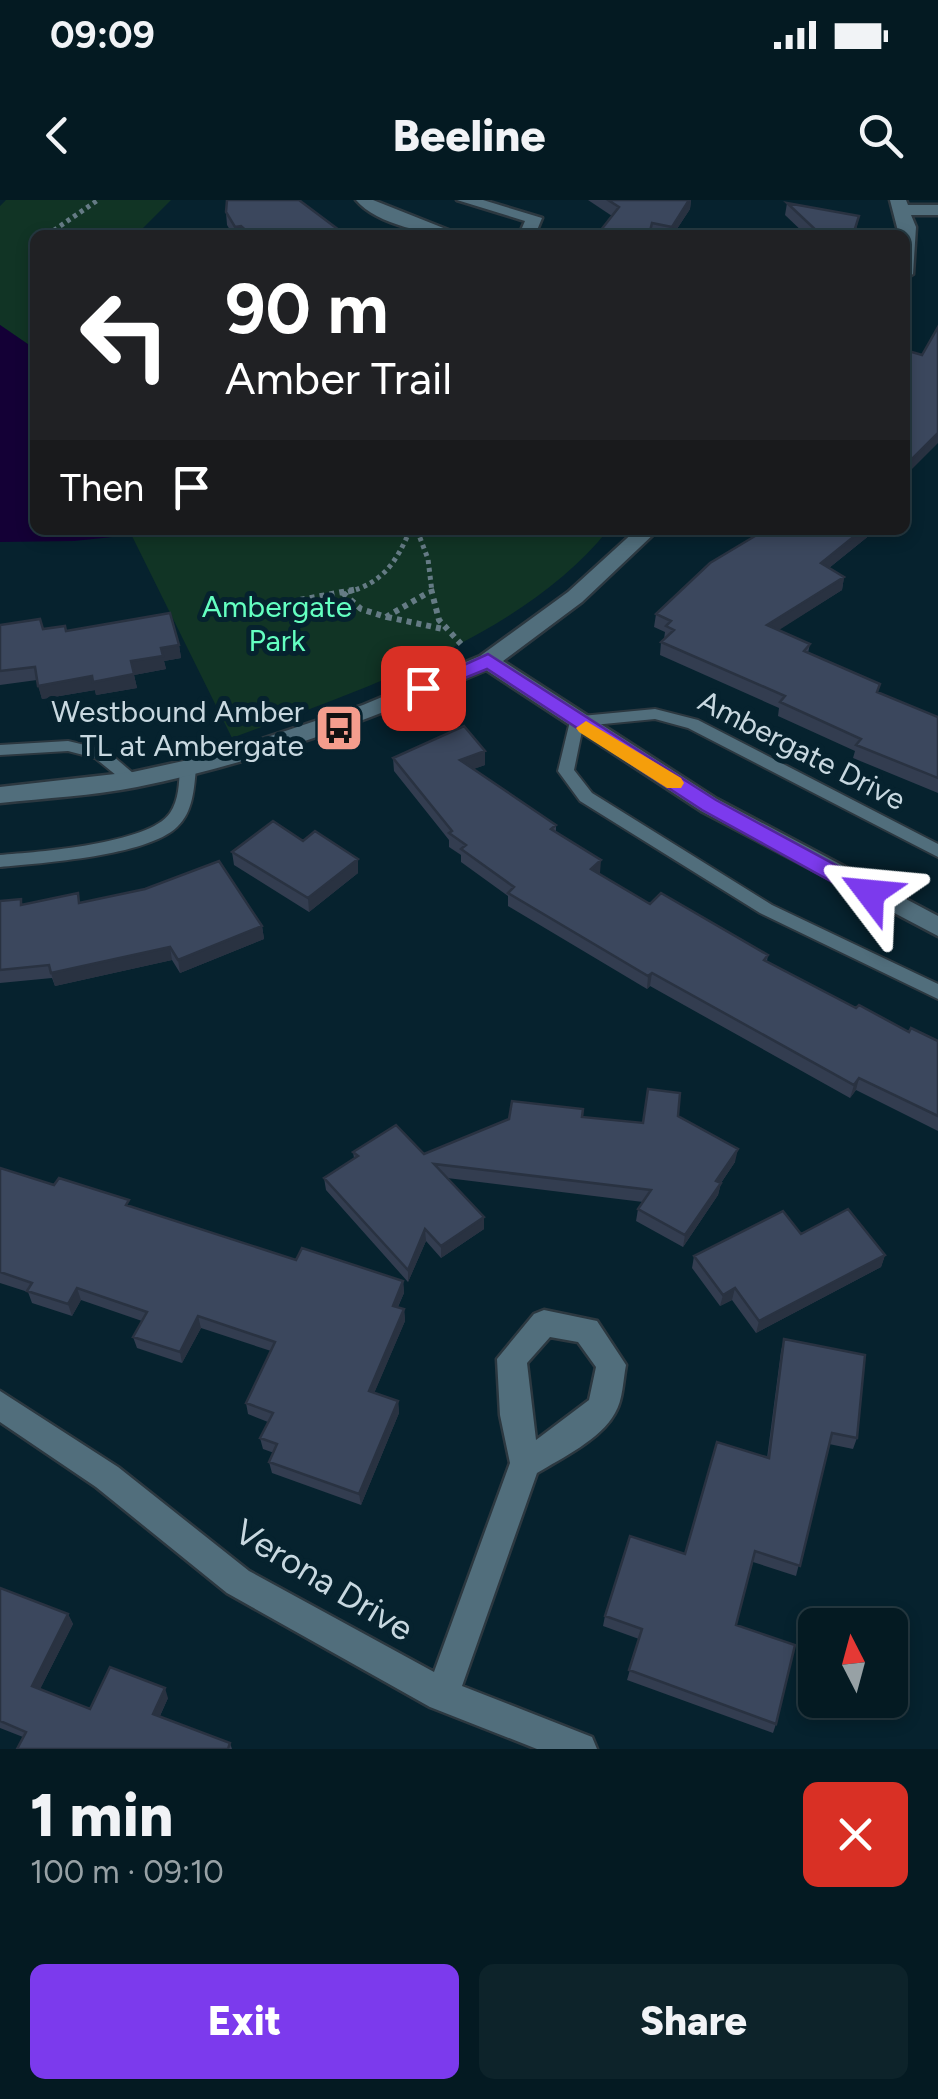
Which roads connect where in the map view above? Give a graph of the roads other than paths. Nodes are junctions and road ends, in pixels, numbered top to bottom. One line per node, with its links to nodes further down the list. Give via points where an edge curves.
1 (364, 200): 6 (street)
2 (465, 200): 7 (street, via 534,218)
3 (938, 210): 4 (street)
4 (903, 212): 5 (street)
5 (938, 226)
6 (438, 230)
7 (529, 230)
8 (643, 535): 9 (street, via 575,598)
9 (488, 660): 10 (street); 12 (street, via 372,710)
10 (576, 721): 15 (lane, Ambergate Drive, via 655,714 692,724); 17 (street, via 709,805); 18 (lane, via 566,771 586,797 766,908)
11 (0, 750): 13 (lane, via 68,746 100,754)
12 (188, 768): 13 (street); 16 (lane, via 184,806 167,828 62,856)
13 (132, 780): 14 (street)
14 (0, 795)
15 (938, 851)
16 (0, 862)
17 (938, 927)
18 (938, 992)
19 (0, 1405): 21 (street, Verona Drive, via 108,1477 238,1582)
20 (525, 1463): 21 (street)
21 (442, 1695): 22 (street, Verona Drive)
22 (580, 1749)

